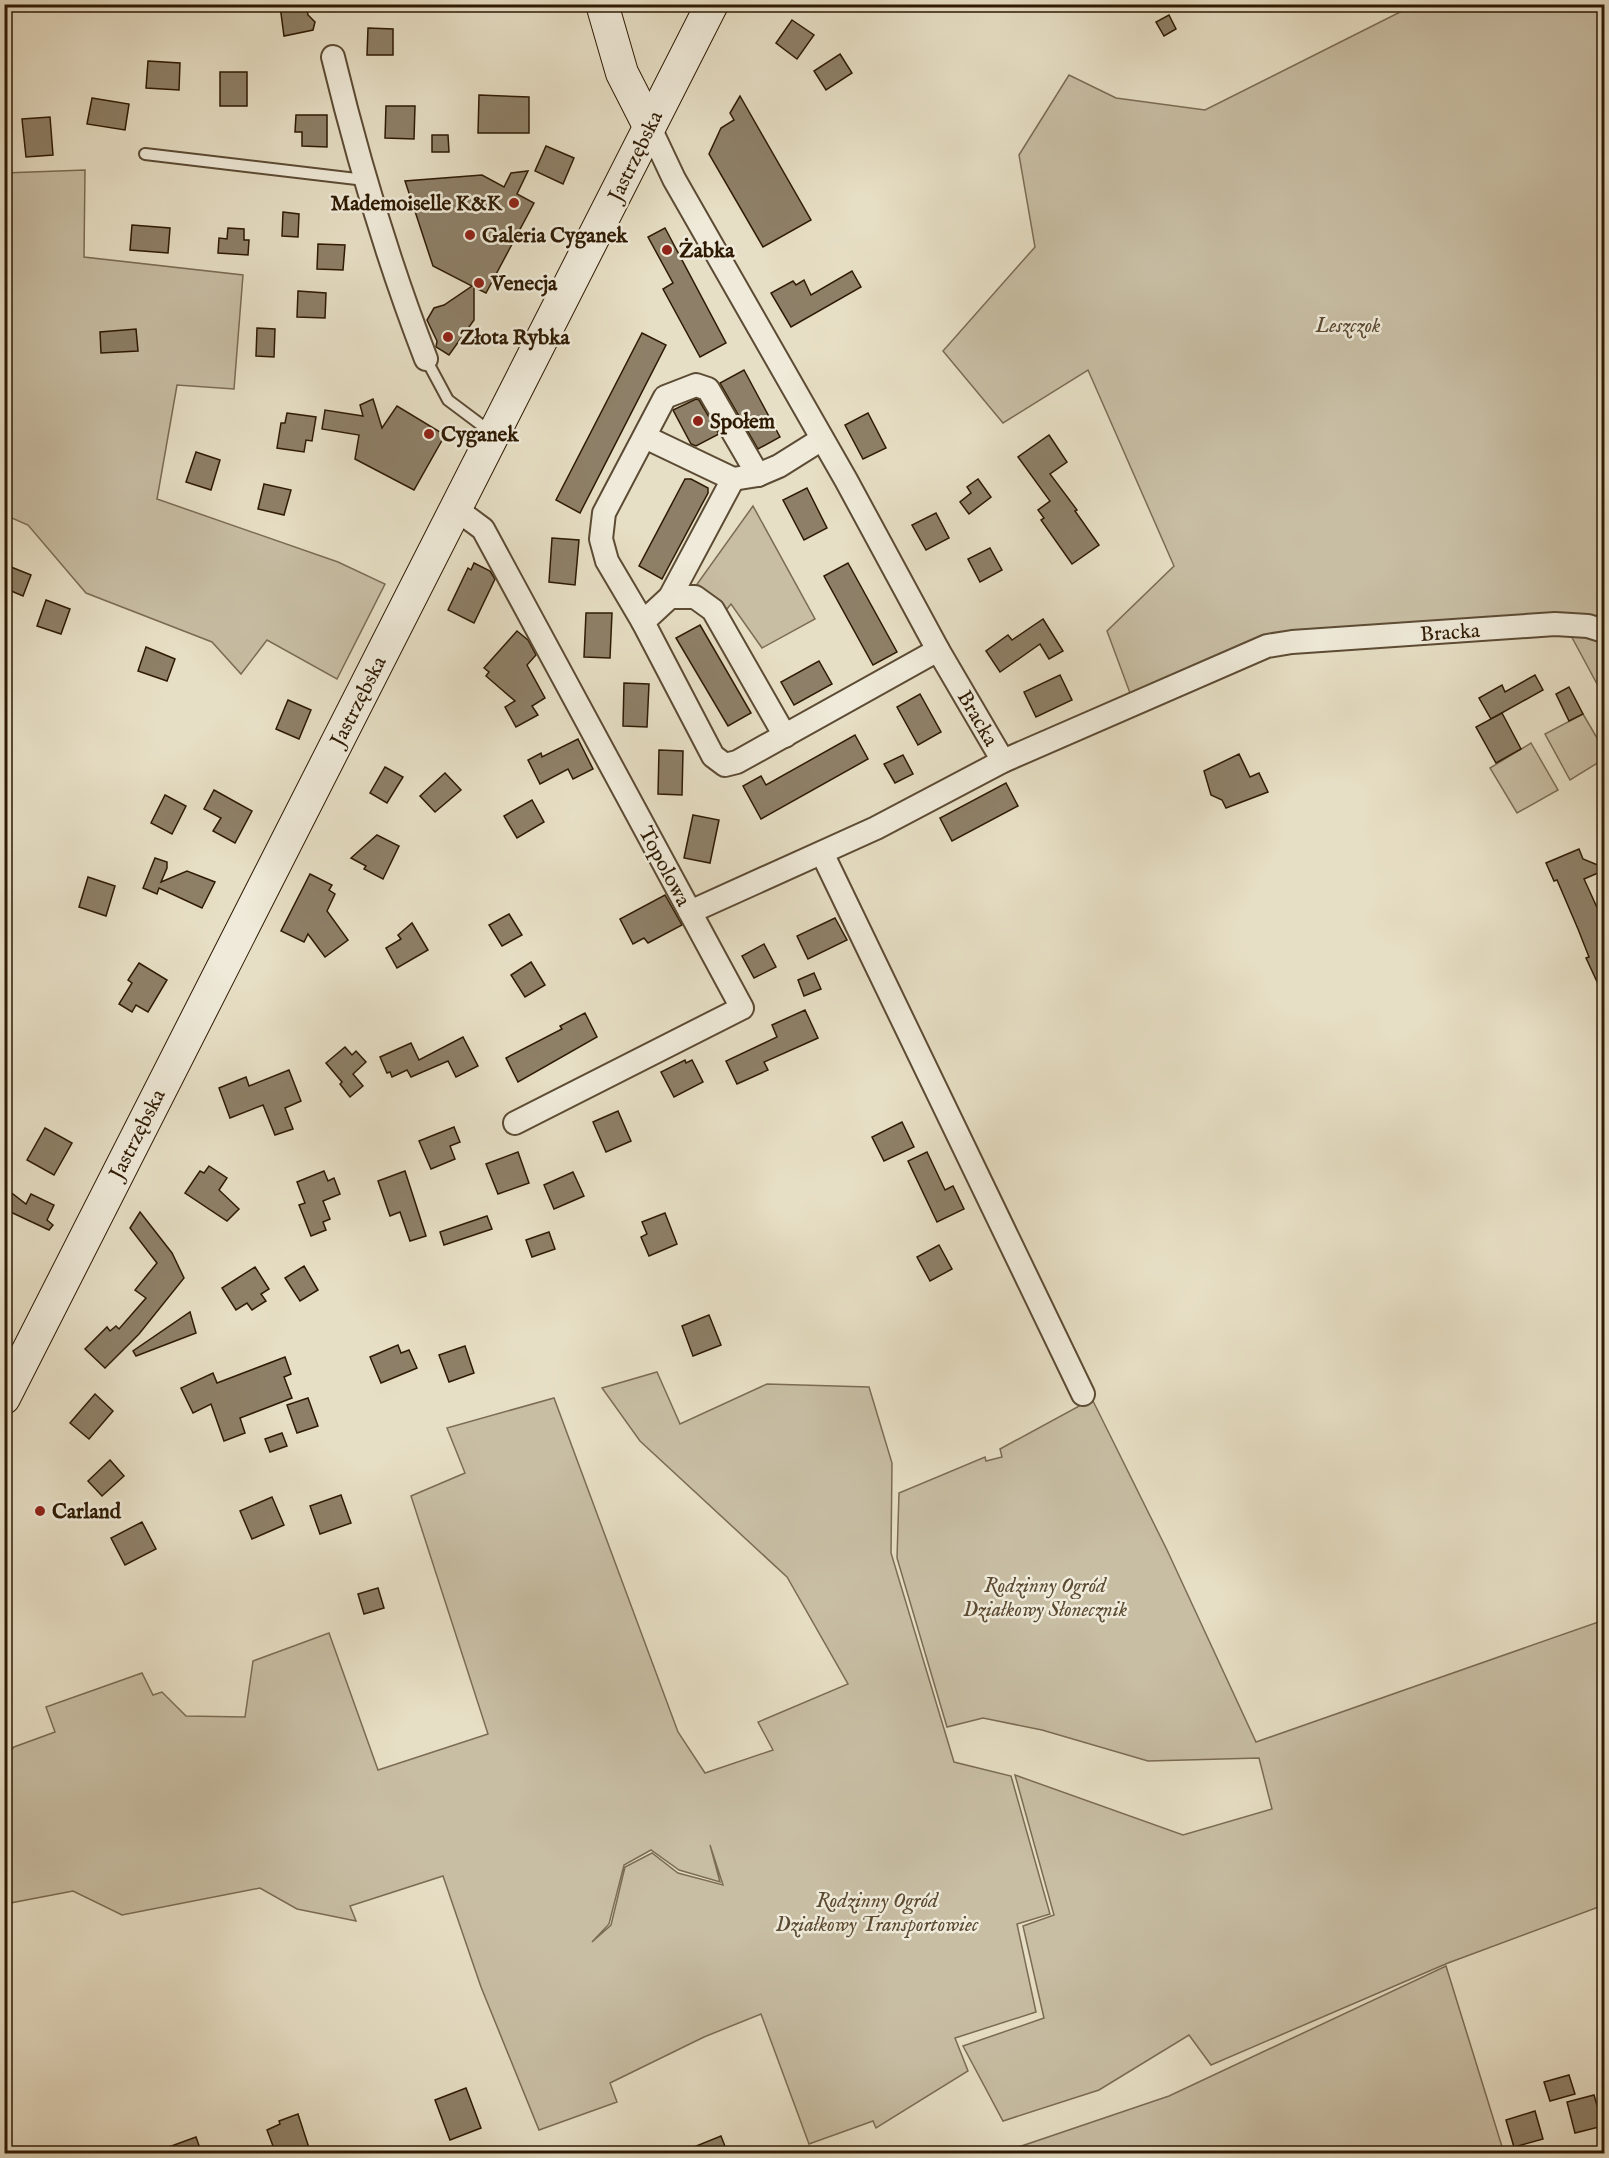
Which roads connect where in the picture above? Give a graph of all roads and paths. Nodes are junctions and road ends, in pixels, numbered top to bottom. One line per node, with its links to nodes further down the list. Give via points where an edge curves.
1 (602, 4): 4 (main road, via 622,74)
2 (712, 4): 4 (main road, Jastrzębska)
3 (333, 57): 6 (street)
4 (649, 126): 8 (main road, Jastrzębska); 10 (street, Bracka, via 674,179)
5 (145, 153): 6 (lane)
6 (366, 180): 7 (street, via 399,288)
7 (426, 359): 8 (lane, via 448,400)
8 (494, 435): 13 (main road, Jastrzębska)
9 (645, 436): 11 (street, via 665,397 696,385 708,389); 12 (street); 15 (street, via 604,513 601,539 607,561)
10 (822, 439): 11 (street); 17 (street, Bracka)
11 (758, 476): 12 (street)
12 (733, 479): 14 (street)
13 (456, 509): 21 (street, Topolowa, via 483,529); 24 (main road, Jastrzębska)
14 (670, 597): 15 (street); 18 (street, via 695,597 713,610)
15 (643, 622): 18 (street, via 713,756 725,765 737,762)
16 (1605, 631): 19 (street, Bracka, via 1555,624 1267,646)
17 (938, 650): 18 (street); 19 (street, Bracka)
18 (785, 736)
19 (1003, 761): 20 (street)
20 (822, 853): 21 (street); 23 (street)
21 (690, 912): 22 (street, Topolowa, via 742,1008)
22 (515, 1123)
23 (1083, 1394)
24 (4, 1398)

